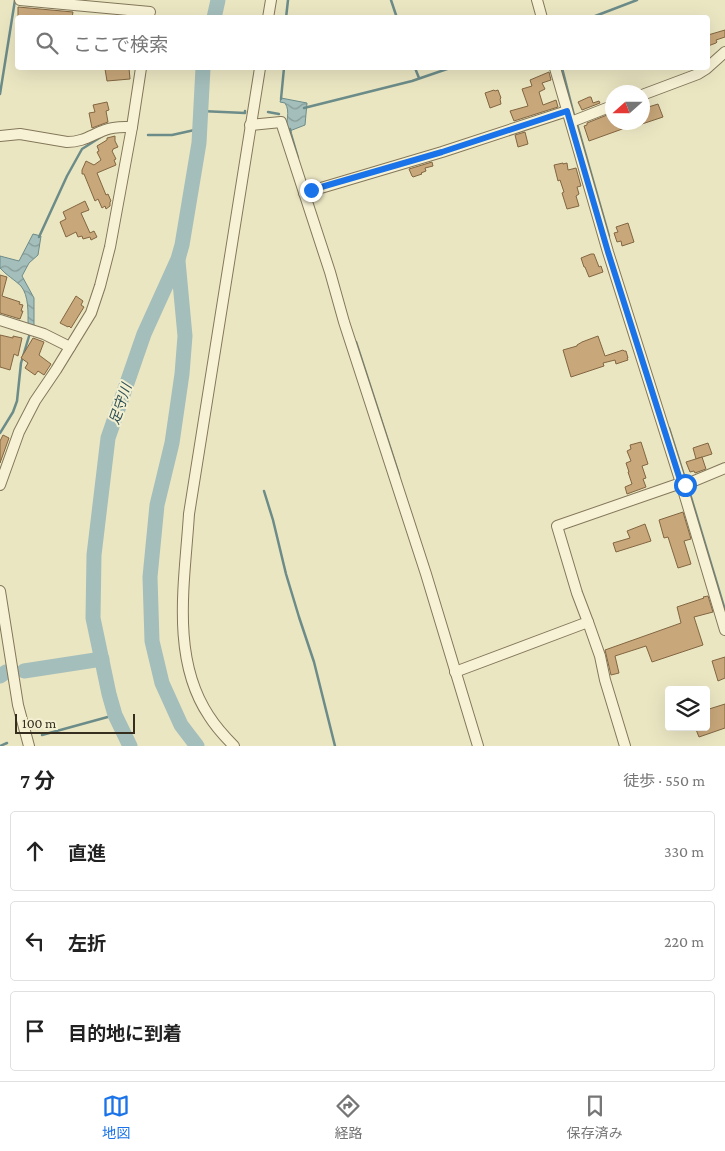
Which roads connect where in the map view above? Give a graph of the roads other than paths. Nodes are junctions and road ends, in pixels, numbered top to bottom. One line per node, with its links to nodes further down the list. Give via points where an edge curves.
1 (20, 0): 5 (street)
2 (152, 0): 5 (street)
3 (271, 0): 6 (street)
4 (537, 0): 7 (street)
5 (150, 15)
6 (268, 15)
7 (541, 15)
8 (725, 52): 9 (street)
9 (710, 65)
10 (142, 70): 19 (street)
11 (260, 70): 18 (street)
12 (557, 70): 16 (street)
13 (704, 70): 14 (street)
14 (650, 92)
15 (605, 109): 17 (street)
16 (567, 111): 17 (street); 21 (street)
17 (574, 121): 25 (street, via 608,252)
18 (250, 125): 21 (street, via 280,122); 33 (street, via 189,514 183,626 183,642 194,685 209,716)
19 (132, 127): 20 (street, via 106,129 75,142 20,134); 23 (street, via 100,286 91,313)
20 (0, 136)
21 (307, 192): 31 (street, via 344,322)
22 (0, 320): 23 (street, via 55,338)
23 (70, 347): 26 (street, via 19,432)
24 (725, 468): 25 (street)
25 (684, 484): 28 (street); 29 (street, via 557,526)
26 (0, 485)
27 (0, 592): 32 (street, via 18,705)
28 (722, 610): 30 (street)
29 (588, 622): 31 (street); 35 (street)
30 (725, 630)
31 (458, 671): 34 (street)
32 (29, 746)
33 (234, 746)
34 (478, 746)
35 (625, 746)

